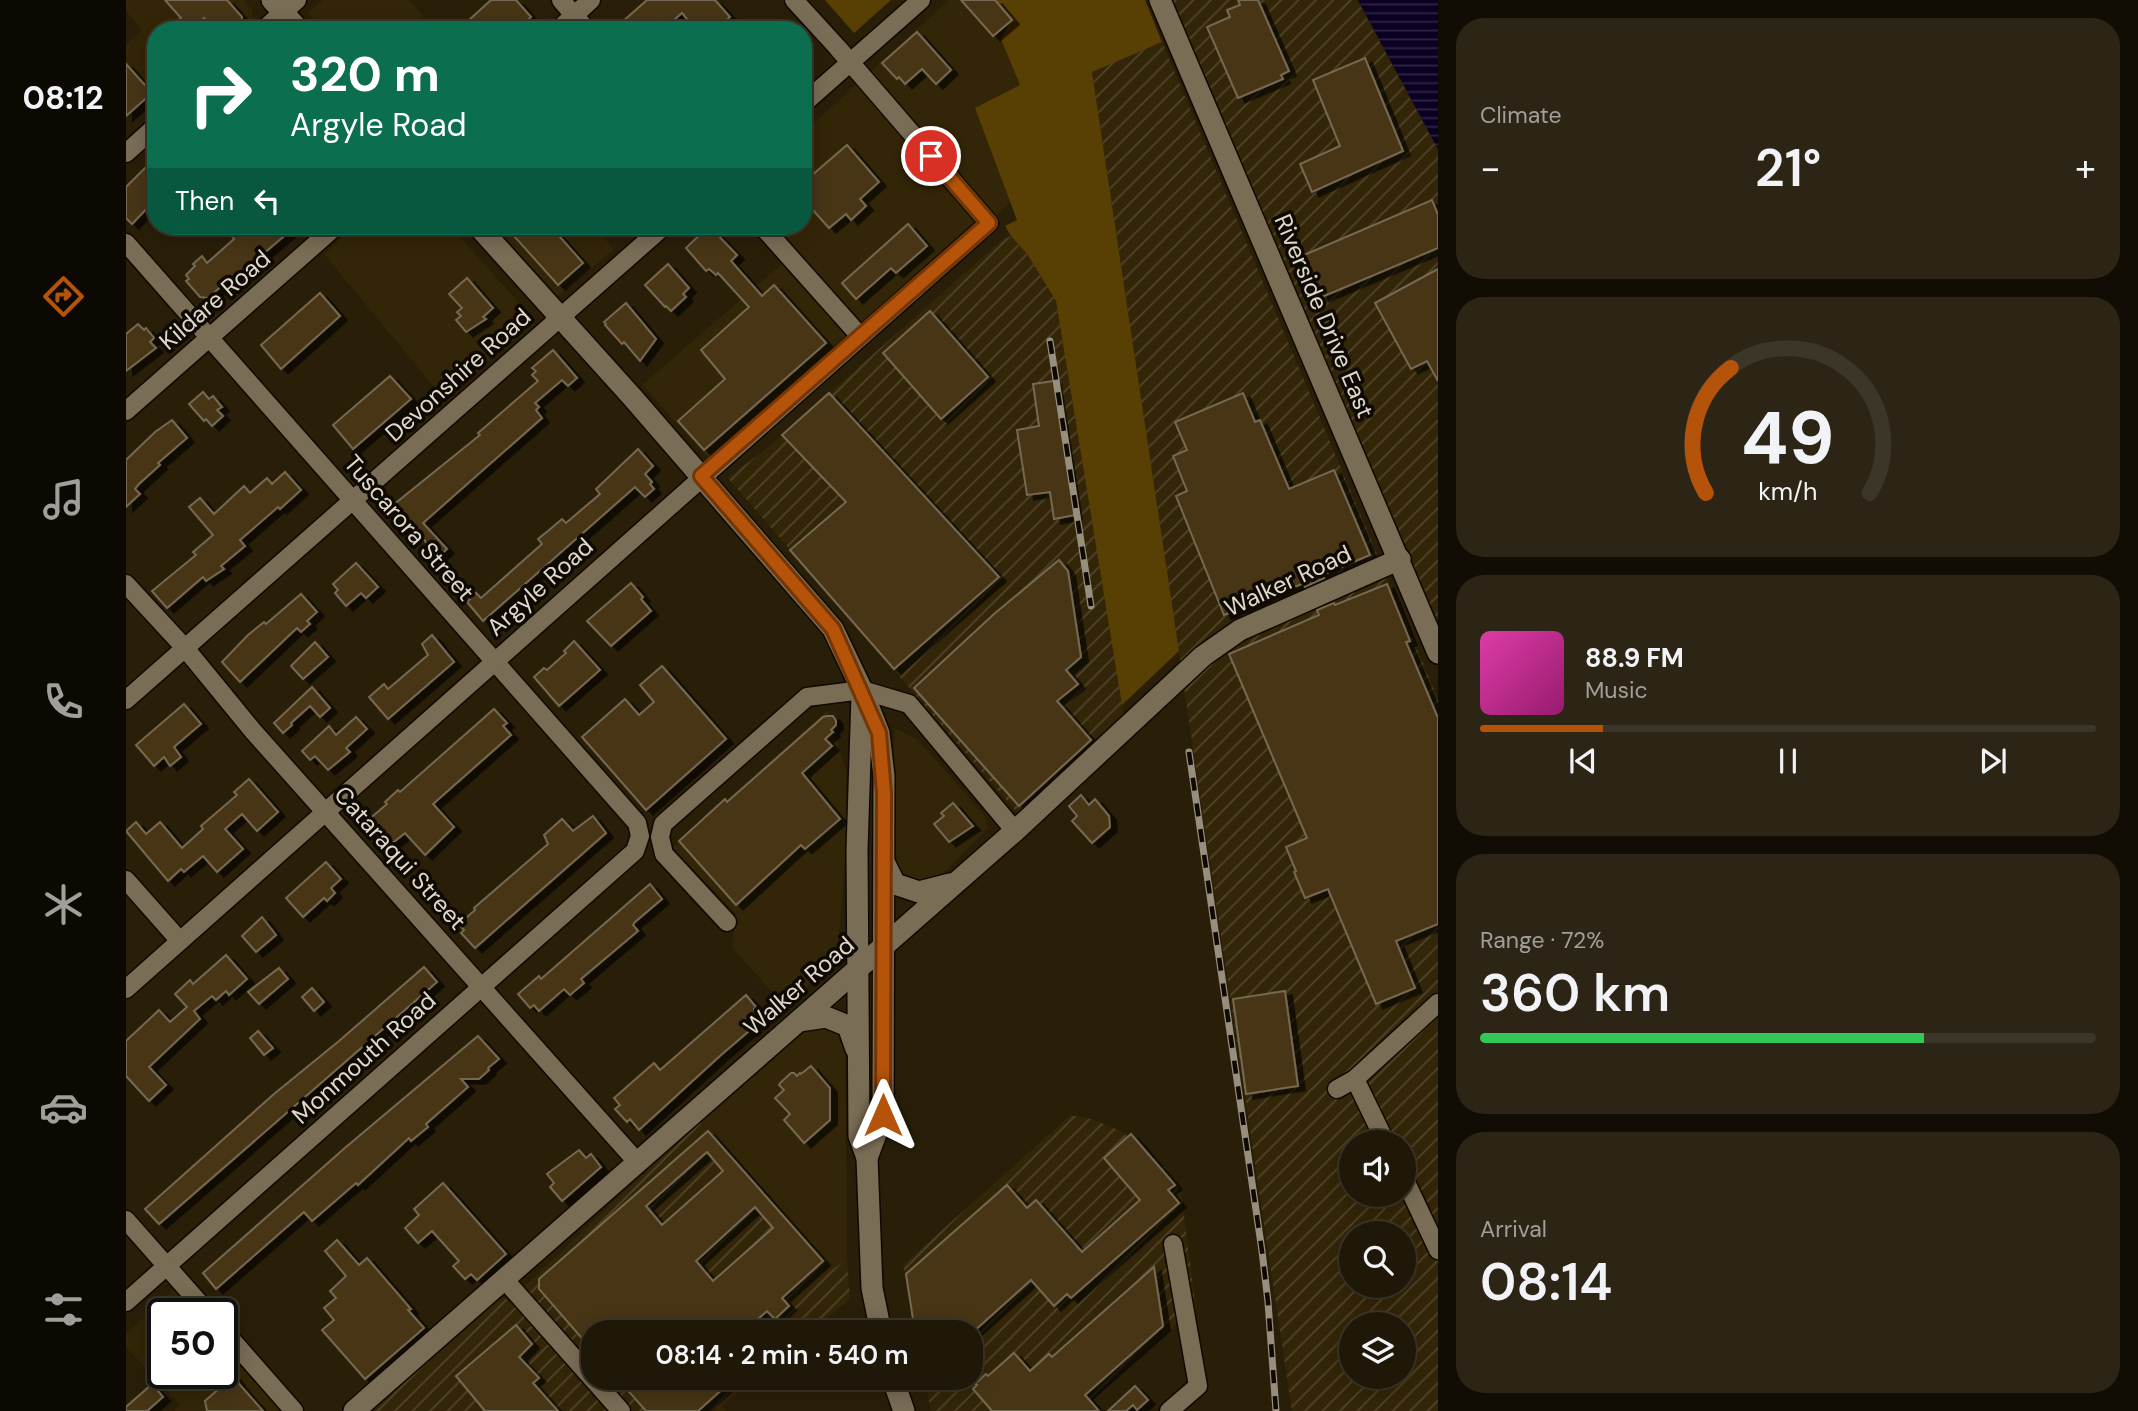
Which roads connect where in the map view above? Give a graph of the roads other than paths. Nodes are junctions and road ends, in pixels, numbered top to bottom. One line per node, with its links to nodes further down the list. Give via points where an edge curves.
1 (561, 0): 7 (street)
2 (592, 0): 7 (street)
3 (794, 0): 12 (street)
4 (921, 0): 12 (street)
5 (1160, 0): 27 (main road, Riverside Drive East)
6 (284, 4): 8 (street); 9 (main road)
7 (574, 15): 10 (street); 11 (street)
8 (270, 21)
9 (294, 21)
10 (568, 21)
11 (579, 21)
12 (850, 62): 13 (street); 22 (street, Argyle Road, via 989,223)
13 (812, 96)
14 (147, 134): 15 (street)
15 (126, 153)
16 (326, 235): 23 (street, Kildare Road)
17 (486, 235): 21 (main road)
18 (654, 235): 21 (street, Devonshire Road)
19 (770, 235): 22 (street)
20 (126, 243): 23 (street, Tuscarora Street)
21 (560, 317): 25 (main road); 26 (street, Devonshire Road)
22 (860, 336): 25 (street, Argyle Road)
23 (209, 338): 24 (street, Kildare Road); 26 (street, Tuscarora Street)
24 (126, 411)
25 (701, 476): 31 (street, Argyle Road); 32 (main road, via 833,629)
26 (353, 501): 29 (street, Devonshire Road); 31 (street, Tuscarora Street)
27 (1400, 559): 30 (main road, Riverside Drive East); 35 (main road, Walker Road, via 1231,634)
28 (126, 584): 29 (street, Cataraqui Street)
29 (185, 648): 33 (street, Devonshire Road); 34 (street, Cataraqui Street)
30 (1438, 653)
31 (494, 661): 34 (street, Argyle Road); 36 (street, Tuscarora Street, via 636,823 640,836)
32 (862, 690): 35 (street, via 909,704); 37 (main road, via 879,733); 40 (street, via 807,697 663,824 664,854); 43 (main road)
33 (126, 700)
34 (325, 811): 41 (street, Argyle Road); 44 (street, Cataraqui Street)
35 (1014, 831): 39 (main road, Walker Road)
36 (635, 851): 44 (street, Monmouth Road)
37 (884, 861): 39 (main road, via 895,884 919,892); 42 (main road)
38 (126, 880): 41 (street)
39 (955, 882): 42 (main road, Walker Road)
40 (727, 922)
41 (180, 941): 45 (street, Argyle Road)
42 (884, 946): 43 (main road, Walker Road); 52 (main road, via 883,1115)
43 (858, 969): 47 (main road, Walker Road); 48 (main road)
44 (482, 987): 53 (street, Cataraqui Street); 58 (street, Monmouth Road)
45 (126, 989)
46 (1438, 1003): 49 (street)
47 (799, 1021): 48 (main road, via 826,1017 848,1026); 53 (main road, Walker Road)
48 (858, 1056): 52 (main road, via 859,1136)
49 (1355, 1079): 50 (street); 51 (street)
50 (1338, 1088)
51 (1380, 1130)
52 (867, 1158): 62 (main road, via 872,1288)
53 (638, 1163): 59 (main road, Walker Road)
54 (1416, 1203): 57 (street)
55 (126, 1220): 58 (street)
56 (1173, 1244): 69 (street, via 1198,1386)
57 (1438, 1250)
58 (167, 1265): 60 (street); 61 (street, Monmouth Road)
59 (504, 1279): 66 (main road, Walker Road); 67 (street)
60 (195, 1298)
61 (126, 1302)
62 (879, 1320)
63 (238, 1347): 65 (street)
64 (897, 1390): 68 (main road)
65 (294, 1411)
66 (354, 1411)
67 (621, 1411)
68 (904, 1411)
69 (1169, 1411)

